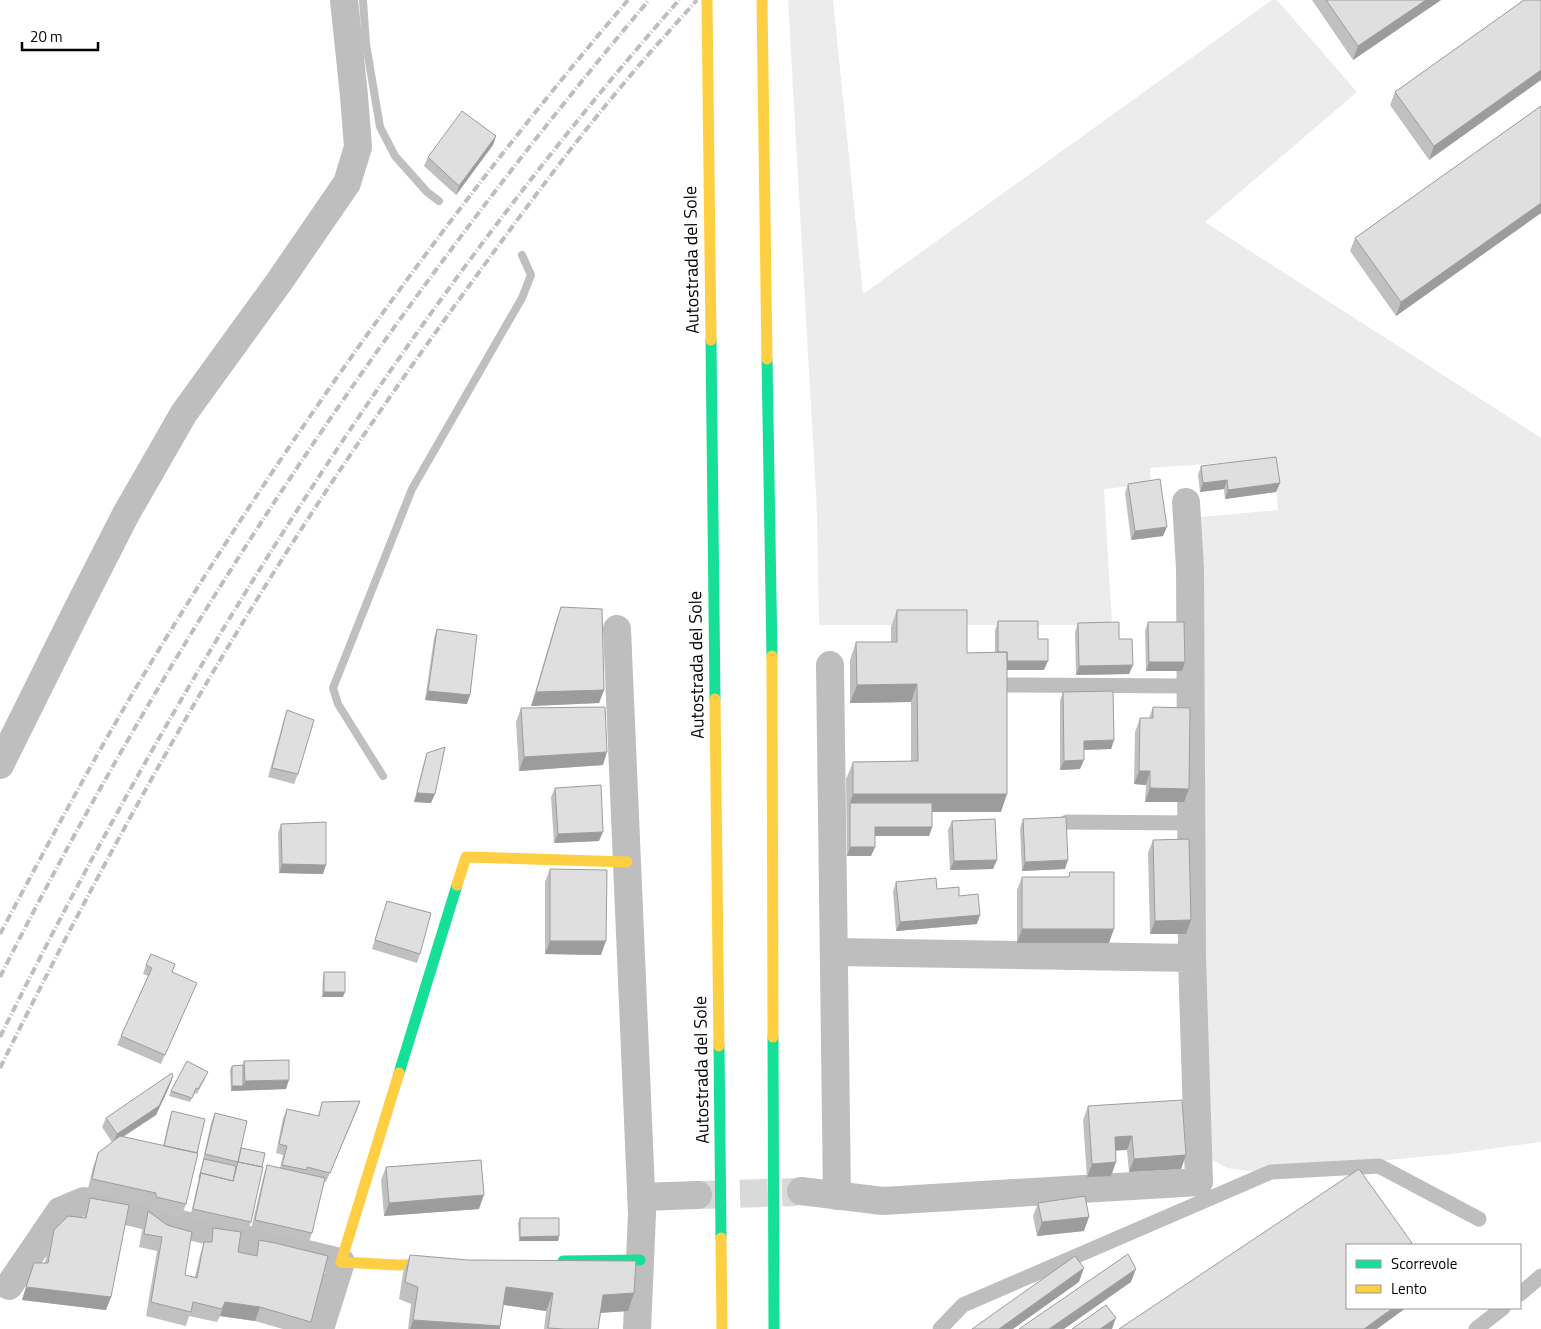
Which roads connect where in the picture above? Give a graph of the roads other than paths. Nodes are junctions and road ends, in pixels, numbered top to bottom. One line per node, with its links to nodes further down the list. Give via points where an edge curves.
1 (344, 0): 9 (street, via 358,147 346,183 184,413 126,514)
2 (707, 0): 30 (main road, Autostrada del Sole)
3 (762, 0): 31 (main road, via 773,747)
4 (1186, 502): 8 (street, via 1190,568)
5 (617, 628): 12 (street)
6 (830, 665): 13 (street)
7 (1004, 685): 8 (lane)
8 (1190, 686): 11 (street)
9 (0, 765)
10 (1066, 822): 11 (lane)
11 (1192, 823): 14 (street)
12 (627, 862): 18 (street); 21 (main road, via 466,857)
13 (834, 952): 14 (street); 17 (street)
14 (1192, 958): 17 (street, via 1199,1182 882,1201)
15 (801, 1192): 17 (street)
16 (698, 1195): 18 (street)
17 (836, 1196)
18 (641, 1197): 20 (street)
19 (1479, 1219): 32 (lane, via 1379,1166 1271,1172 963,1305)
20 (640, 1260): 22 (main road); 29 (street)
21 (341, 1262): 23 (main road); 25 (street, via 84,1201 60,1211); 28 (street)
22 (553, 1262)
23 (456, 1264)
24 (1541, 1276): 26 (lane)
25 (9, 1286)
26 (1521, 1293)
27 (1502, 1309): 33 (lane)
28 (320, 1329)
29 (637, 1329)
30 (722, 1329)
31 (774, 1329)
32 (940, 1329)
33 (1476, 1329)

